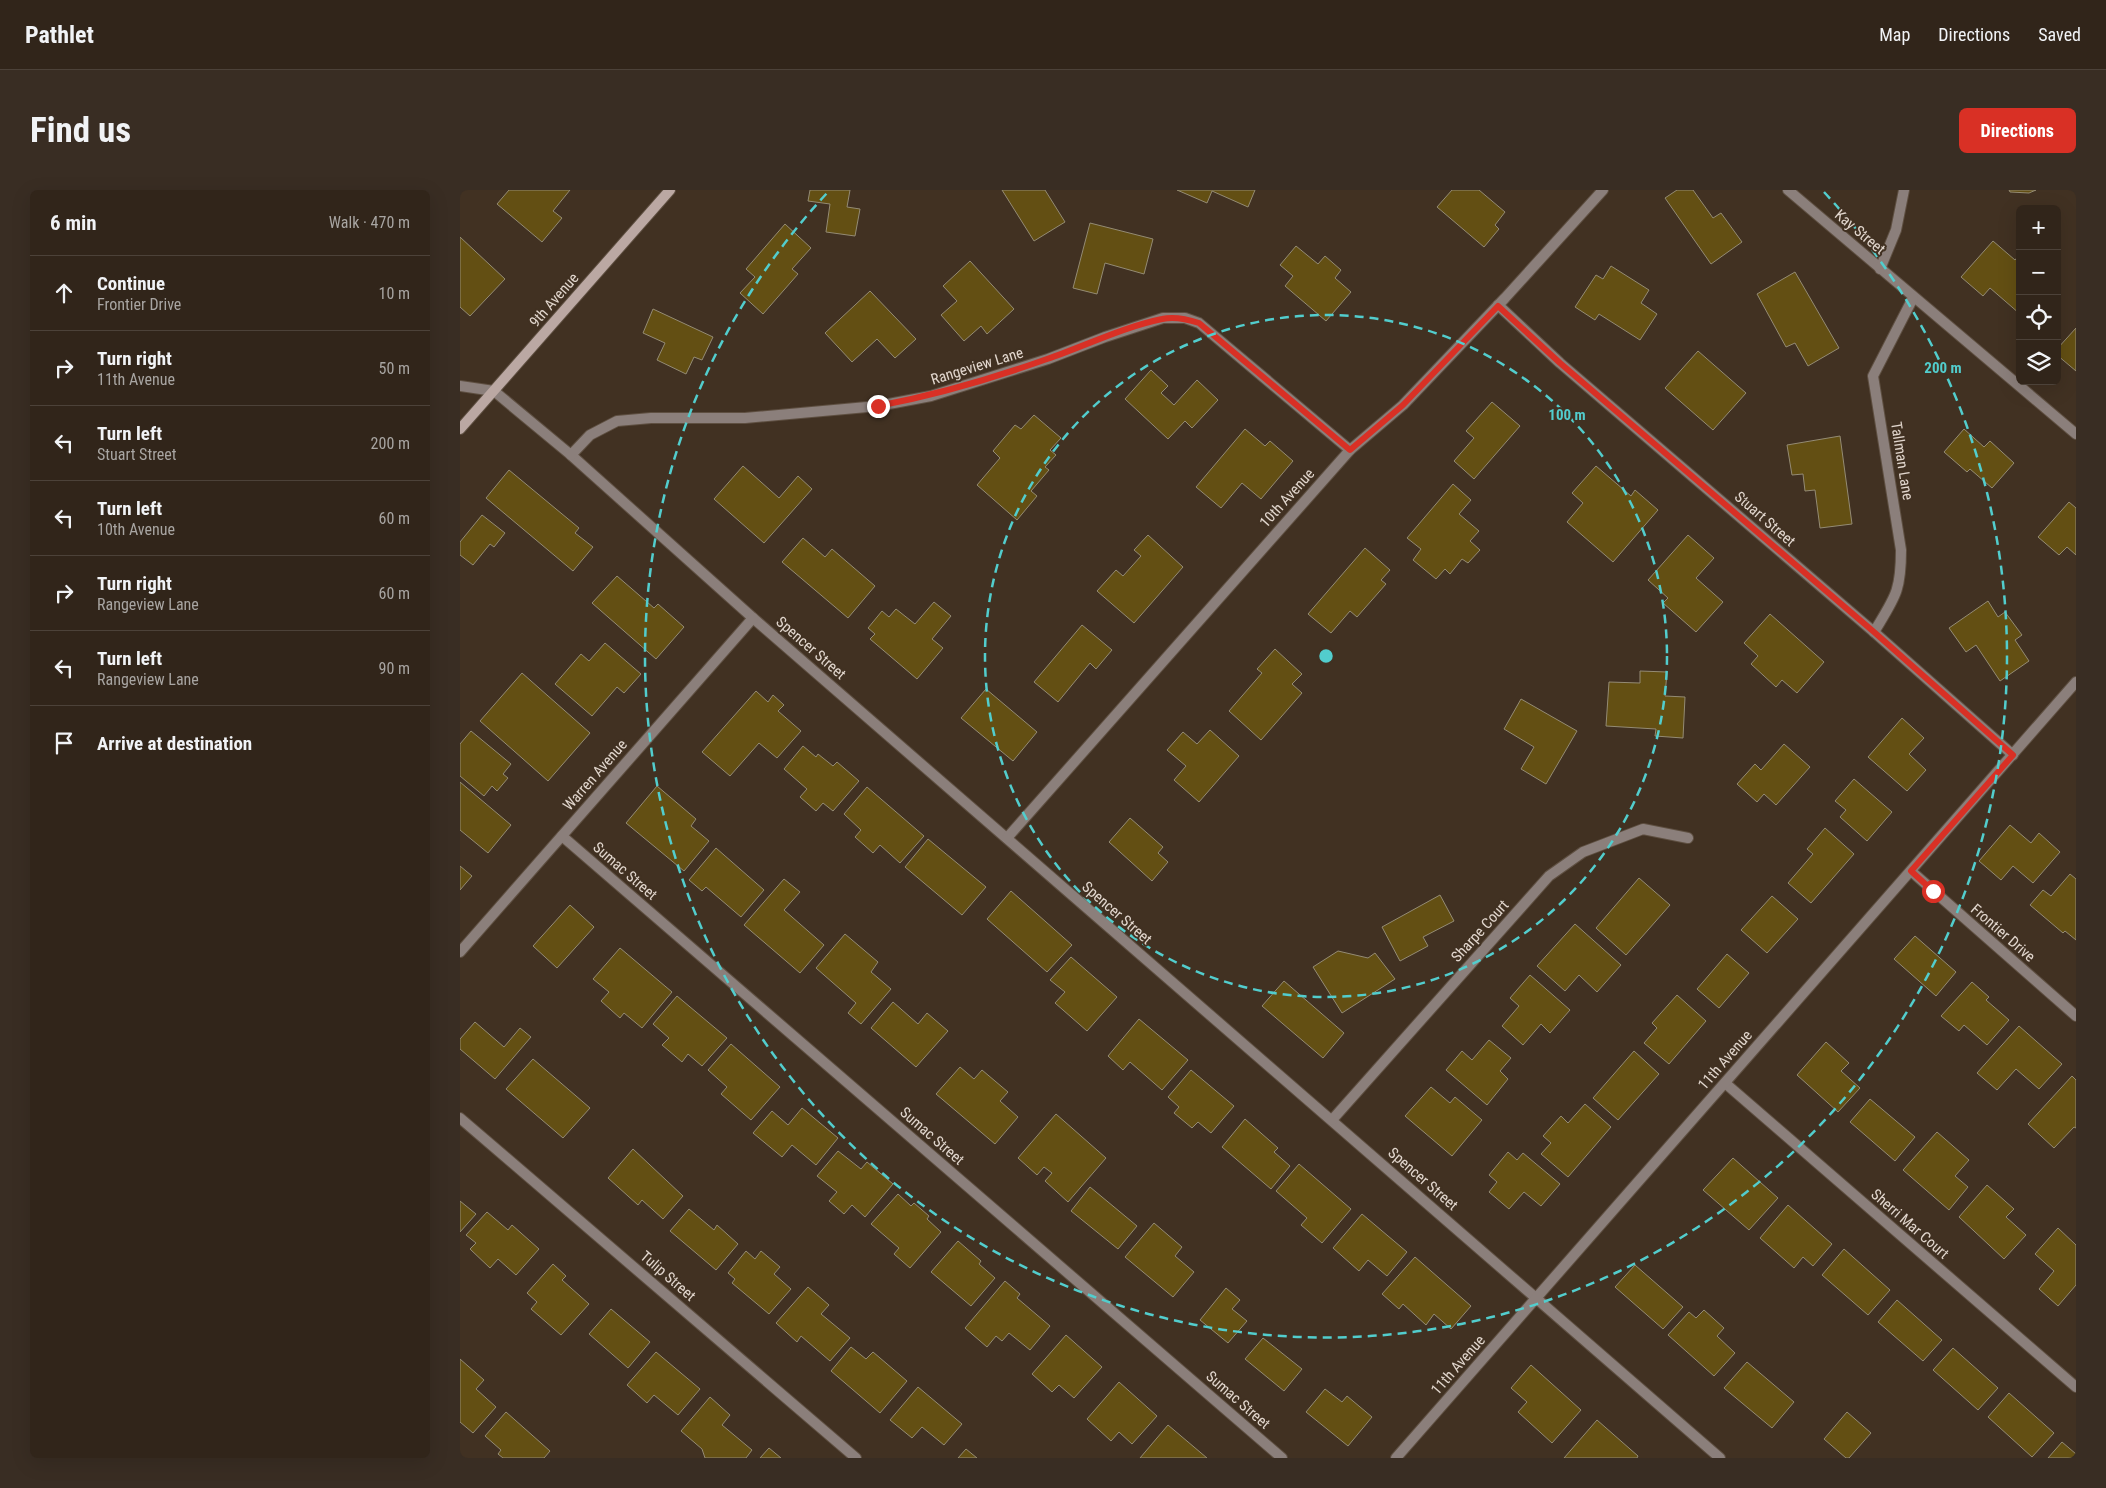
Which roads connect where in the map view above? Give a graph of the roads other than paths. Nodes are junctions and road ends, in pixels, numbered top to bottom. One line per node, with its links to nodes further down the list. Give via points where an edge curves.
1 (670, 190): 9 (main road, 9th Avenue)
2 (1603, 190): 7 (street, 10th Avenue)
3 (1788, 190): 5 (street, Kay Street)
4 (1904, 190): 5 (street, via 1896,230)
5 (1880, 269): 6 (street, Kay Street)
6 (1913, 298): 11 (street, Kay Street); 15 (street, Tallman Lane, via 1873,376 1901,550 1901,577 1897,592)
7 (1498, 306): 12 (street, 10th Avenue, via 1403,405); 15 (street, Stuart Street)
8 (460, 386): 9 (street)
9 (494, 391): 10 (main road, 9th Avenue); 13 (street, Spencer Street)
10 (460, 429)
11 (2076, 434)
12 (1350, 450): 13 (street, Rangeview Lane, via 1199,323 1185,318 1163,318 1048,359 922,398 878,406 745,418 617,421 590,436); 19 (street, 10th Avenue)
13 (571, 455): 14 (street, Spencer Street)
14 (753, 618): 18 (street, Warren Avenue); 19 (street, Spencer Street)
15 (1874, 632): 17 (street, Stuart Street)
16 (2076, 682): 17 (street, 11th Avenue)
17 (2013, 755): 21 (street, 11th Avenue)
18 (562, 836): 22 (street, Warren Avenue); 30 (street, Sumac Street)
19 (1008, 838): 26 (street, Spencer Street)
20 (1688, 838): 26 (street, Sharpe Court, via 1643,830 1583,852 1549,876)
21 (1911, 871): 23 (street, Frontier Drive); 24 (street, 11th Avenue)
22 (460, 952)
23 (2076, 1016)
24 (1725, 1083): 27 (street, 11th Avenue); 28 (street, Sherri Mar Court)
25 (460, 1118): 29 (street, Tulip Street)
26 (1332, 1120): 27 (street, Spencer Street)
27 (1536, 1298): 31 (street, 11th Avenue); 32 (street, Spencer Street)
28 (2076, 1387)
29 (856, 1458)
30 (1282, 1458)
31 (1396, 1458)
32 (1720, 1458)

